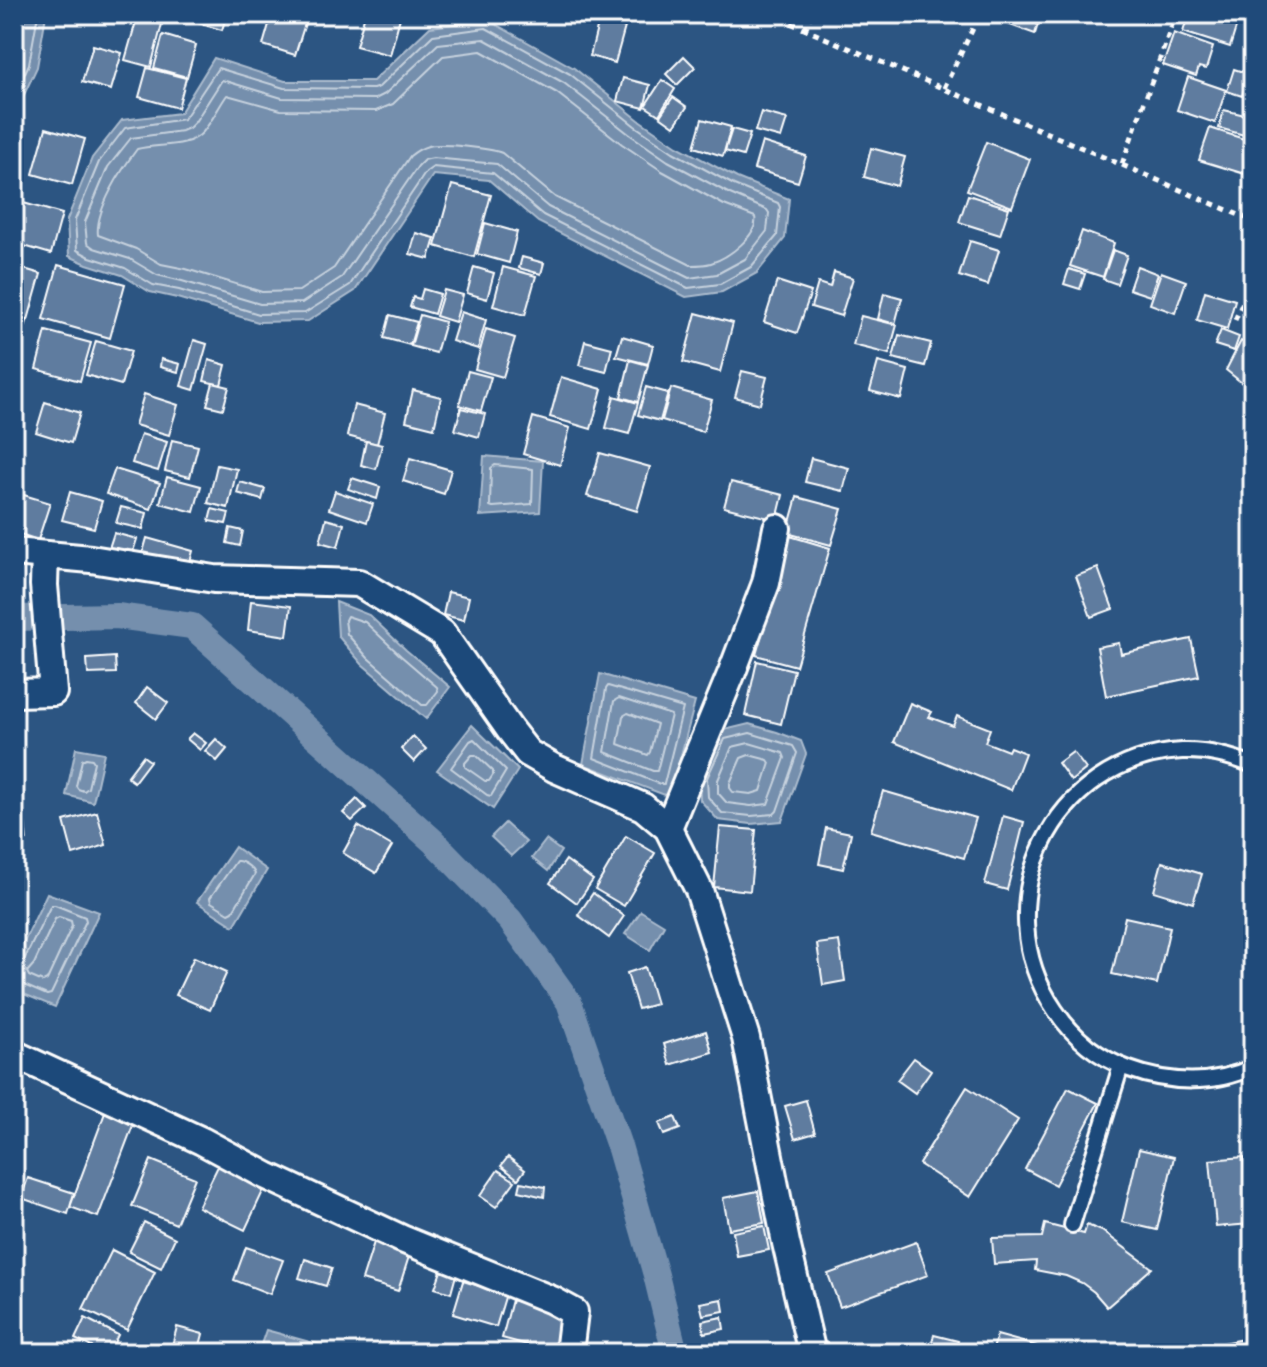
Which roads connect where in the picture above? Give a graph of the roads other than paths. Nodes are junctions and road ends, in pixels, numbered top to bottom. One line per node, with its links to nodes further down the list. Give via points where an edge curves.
1 (777, 528): 6 (street, via 766,583)
2 (14, 552): 3 (street)
3 (45, 555): 4 (street, via 53,692); 6 (street, via 214,579 359,583 442,633 528,753 643,807)
4 (14, 693)
5 (1253, 765): 8 (lane, via 1208,752 1182,751 1132,762 1078,796 1040,848 1031,872 1025,923 1035,974 1053,1008 1078,1038)
6 (668, 828): 12 (street, via 699,890 746,1038)
7 (14, 1054): 11 (street, via 402,1239 552,1300 574,1312)
8 (1121, 1066): 9 (lane, via 1170,1080 1196,1081); 10 (lane)
9 (1253, 1067)
10 (1072, 1225)
11 (569, 1353)
12 (812, 1353)

